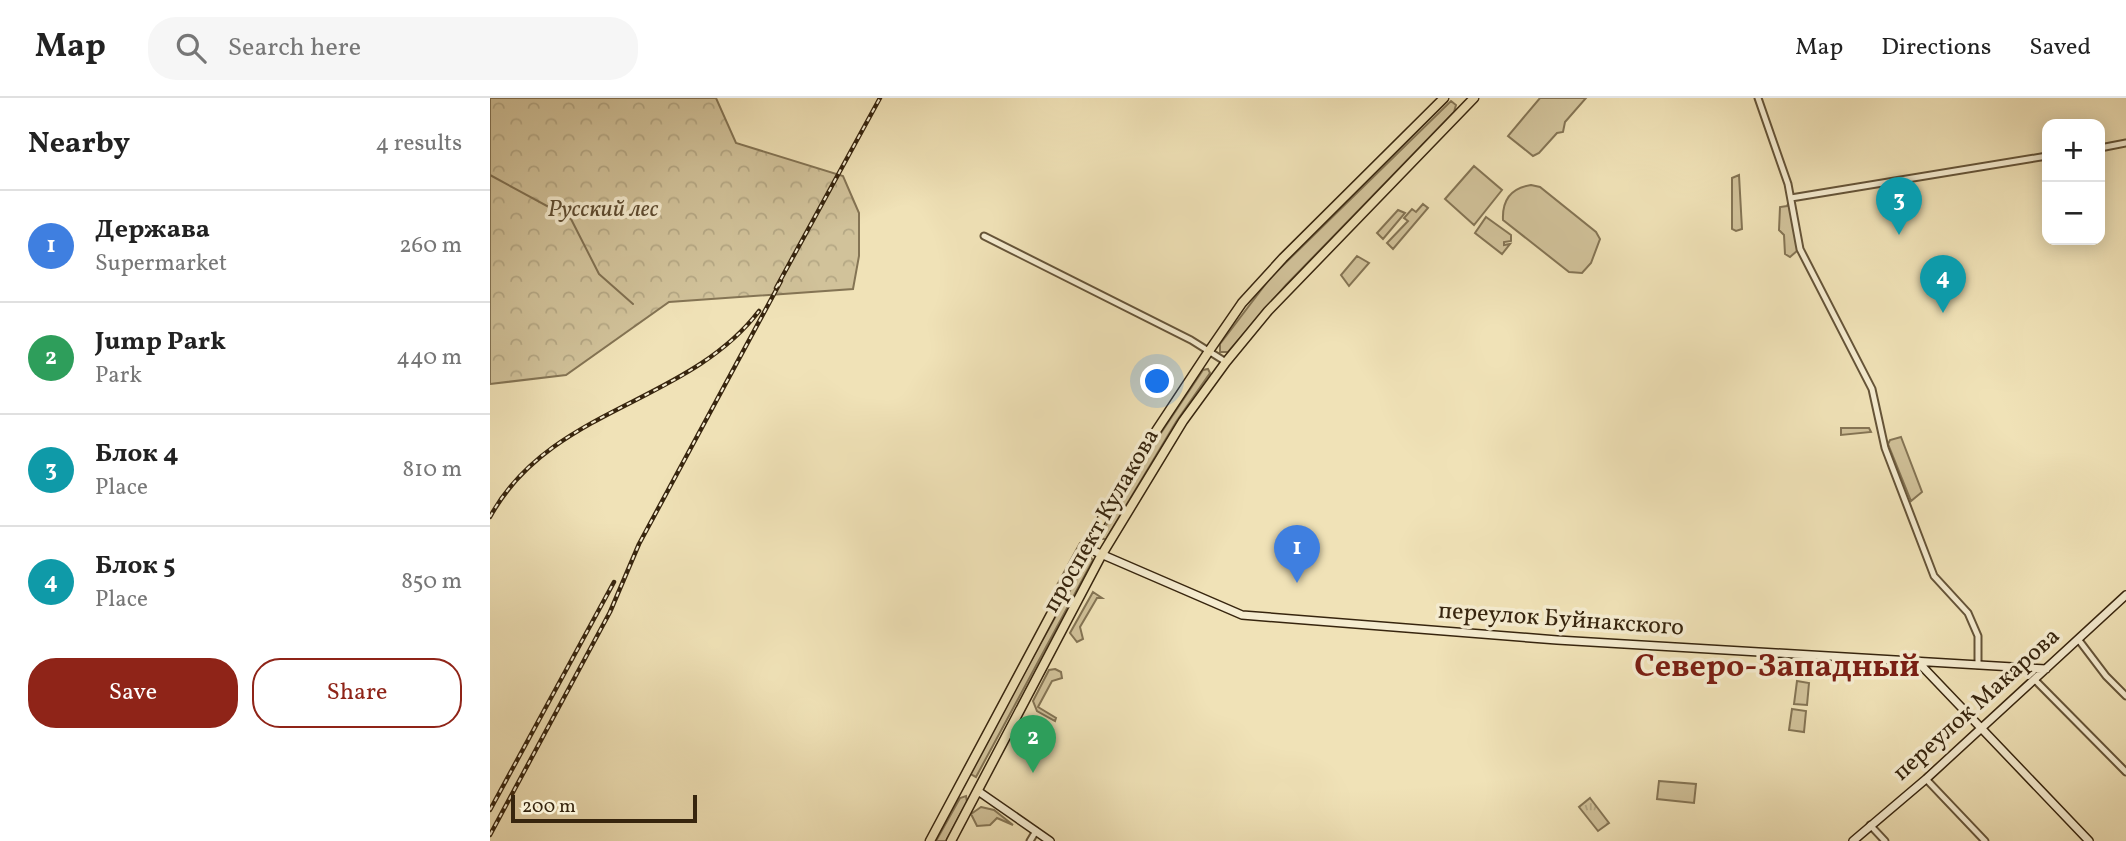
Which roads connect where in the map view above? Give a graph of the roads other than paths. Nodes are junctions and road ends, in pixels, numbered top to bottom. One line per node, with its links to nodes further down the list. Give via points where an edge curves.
1 (1444, 98): 9 (main road, проспект Кулакова, via 1283,258 1242,303)
2 (1758, 98): 7 (street)
3 (1470, 99): 10 (main road, проспект Кулакова)
4 (2126, 144): 5 (street)
5 (2105, 147)
6 (2042, 157): 7 (street)
7 (1791, 198): 16 (street, via 1800,249 1872,389 1885,448 1928,562 1943,588 1968,613 1978,636)
8 (984, 236): 9 (street)
9 (1209, 351): 10 (street); 11 (main road, проспект Кулакова, via 1133,464)
10 (1226, 362): 12 (main road, проспект Кулакова, via 1168,444)
11 (1087, 548): 12 (street, переулок Буйнакского); 23 (main road, проспект Кулакова)
12 (1101, 556): 15 (street, переулок Буйнакского, via 1242,615); 24 (main road, проспект Кулакова)
13 (2126, 595): 14 (street, переулок Макарова)
14 (2078, 639): 17 (street, переулок Макарова); 19 (street)
15 (1917, 662): 16 (street, переулок Буйнакского); 20 (street)
16 (1978, 664): 17 (street, переулок Буйнакского)
17 (2046, 669): 18 (street, переулок Макарова)
18 (2034, 679): 20 (street, переулок Макарова); 21 (street)
19 (2126, 696)
20 (1981, 728): 22 (street, переулок Макарова); 34 (street)
21 (2126, 772)
22 (1926, 779): 25 (street, переулок Макарова); 33 (street)
23 (962, 782): 24 (main road); 27 (main road, проспект Кулакова)
24 (978, 791): 26 (street); 28 (main road, проспект Кулакова)
25 (1870, 825): 31 (street, переулок Макарова); 32 (street)
26 (1036, 831): 29 (street); 30 (street)
27 (930, 841)
28 (951, 841)
29 (1030, 841)
30 (1050, 841)
31 (1853, 841)
32 (1885, 841)
33 (1985, 841)
34 (2089, 841)

